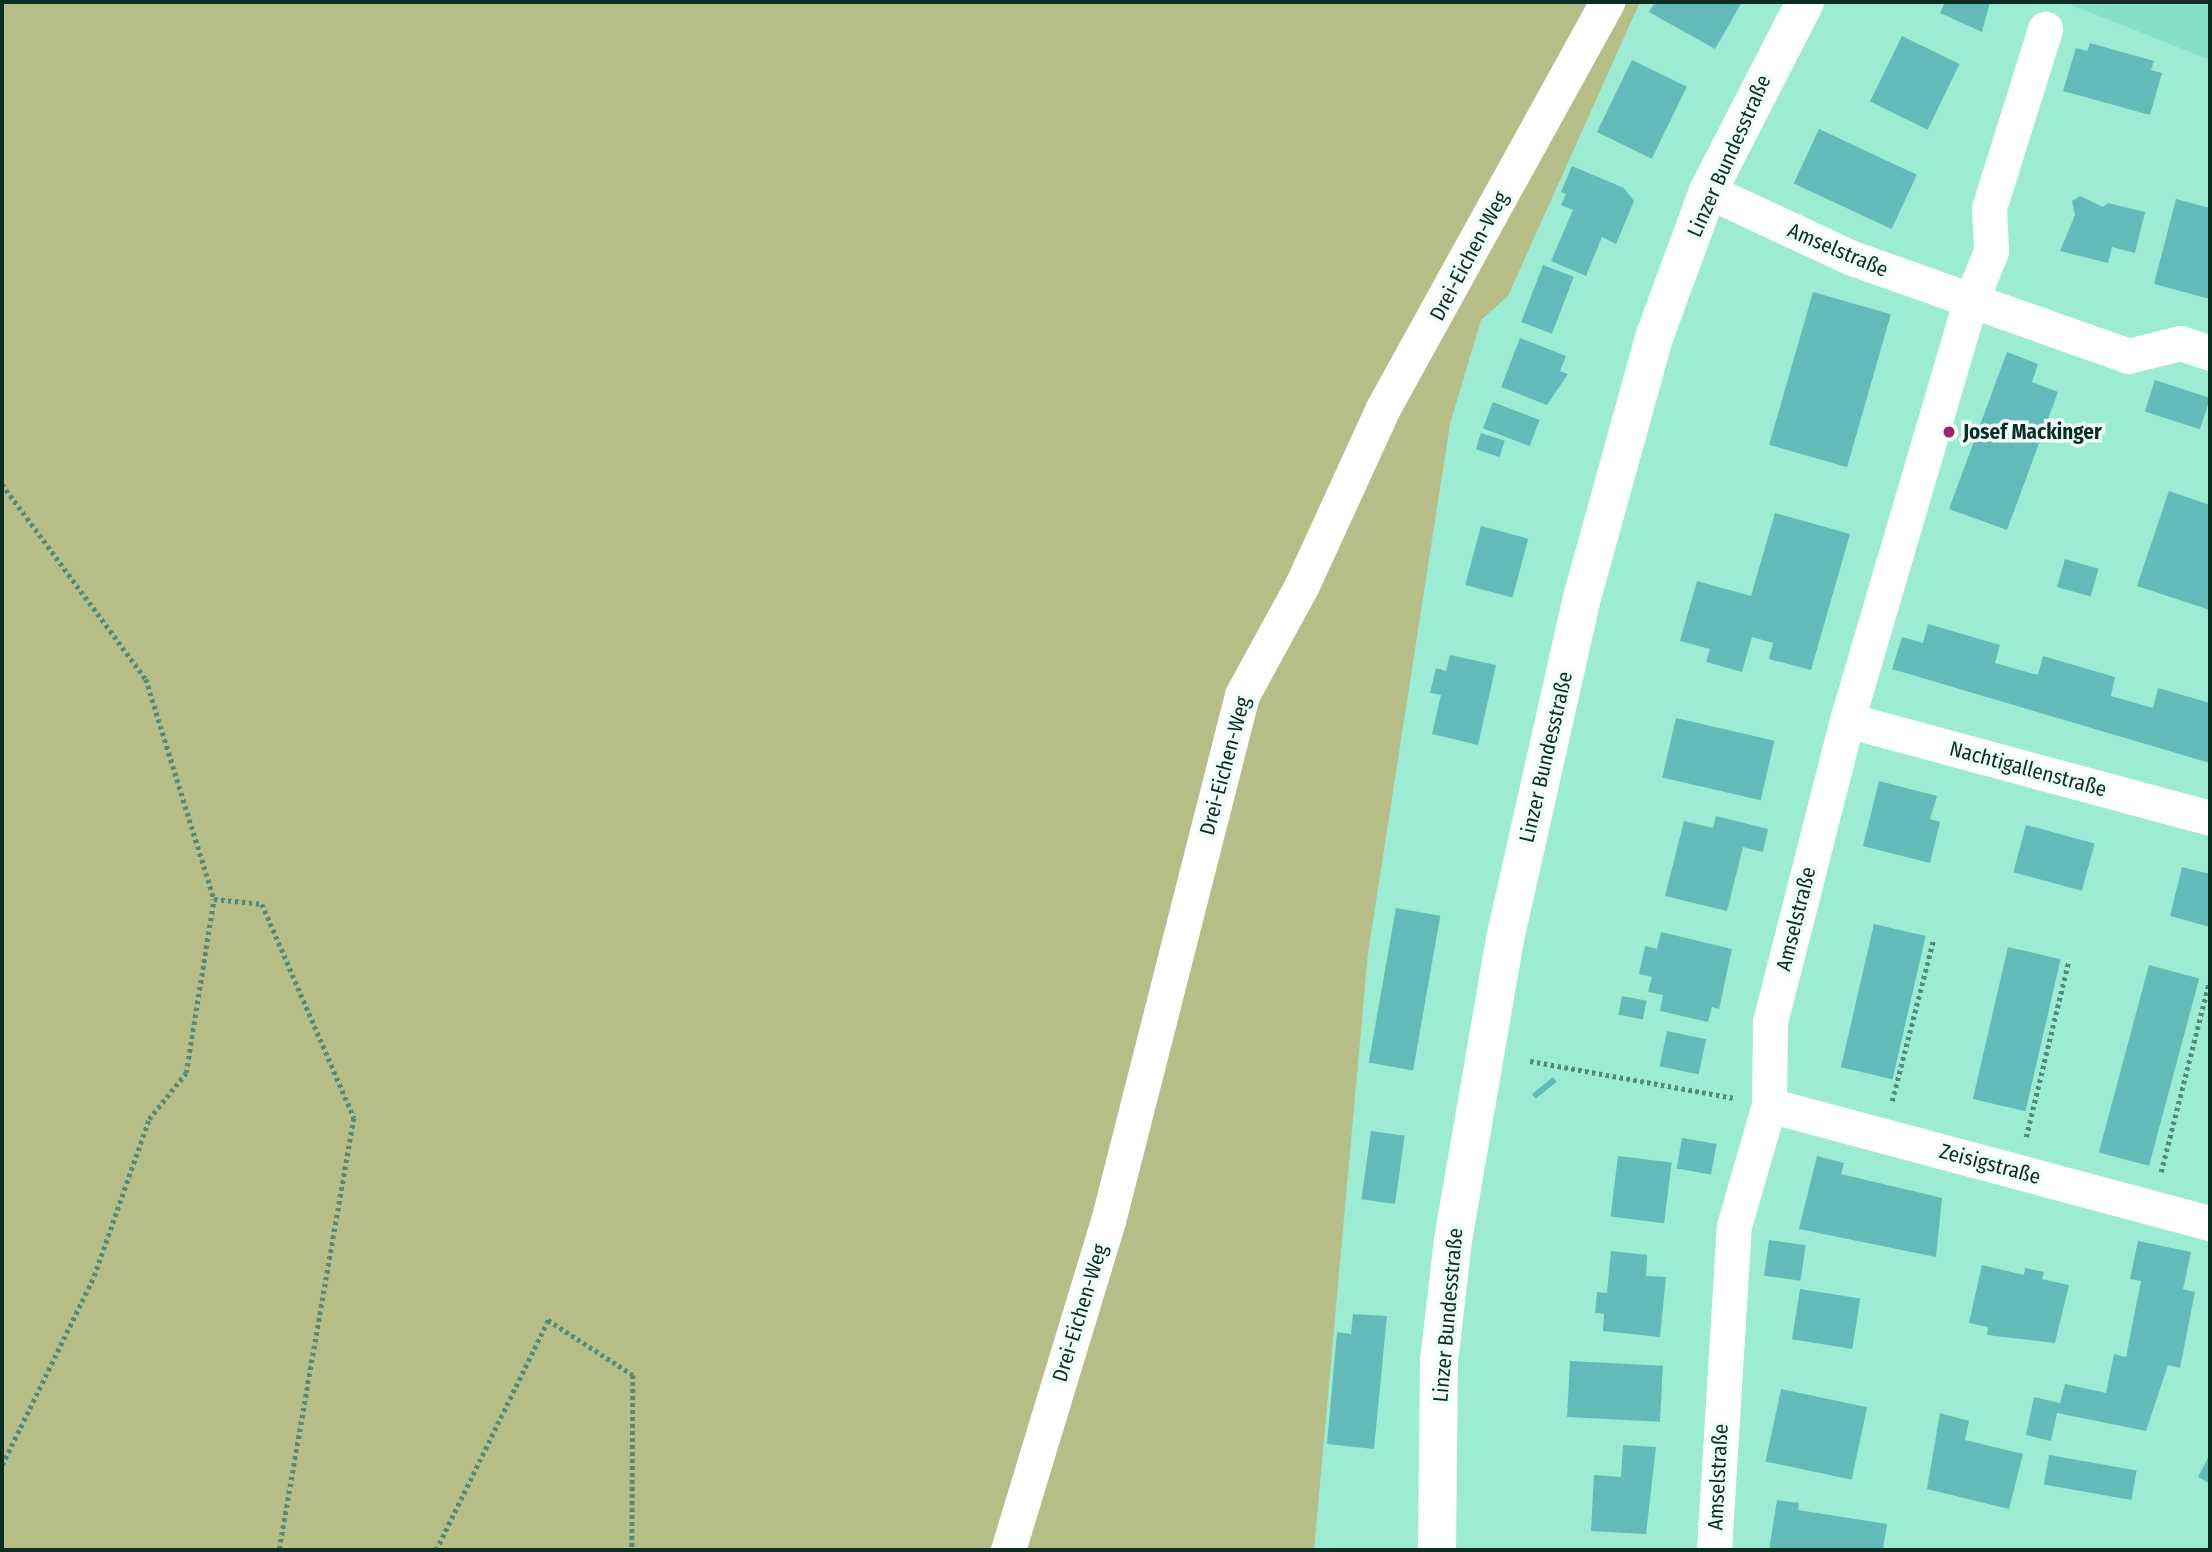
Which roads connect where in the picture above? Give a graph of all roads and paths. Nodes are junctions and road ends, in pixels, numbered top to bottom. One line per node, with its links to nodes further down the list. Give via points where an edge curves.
1 (1608, 2): 24 (street, Drei-Eichen-Weg, via 1383,408 1302,585 1242,695 1108,1221)
2 (1805, 2): 4 (main road, Linzer Bundesstraße)
3 (2045, 29): 5 (street, via 1989,208 1991,251)
4 (1708, 191): 5 (street, Amselstraße, via 1852,258); 25 (main road, Linzer Bundesstraße, via 1655,335 1583,594 1505,939 1439,1361)
5 (1970, 303): 6 (street, Amselstraße, via 2128,356 2180,343); 8 (street, Amselstraße)
6 (2210, 354)
7 (2, 484): 10 (path, via 146,679)
8 (1847, 720): 9 (street, Nachtigallenstraße); 15 (street, Amselstraße, via 1770,1022)
9 (2210, 818)
10 (214, 899): 20 (path, via 186,1073 149,1119 94,1276); 21 (path, via 262,904 354,1118)
11 (1934, 938): 16 (path)
12 (2068, 963): 17 (path)
13 (2208, 982): 18 (path)
14 (1530, 1061): 15 (path)
15 (1769, 1104): 16 (street, Zeisigstraße); 26 (street, Amselstraße, via 1734,1226)
16 (1883, 1136): 17 (street, Zeisigstraße)
17 (2018, 1172): 18 (street, Zeisigstraße)
18 (2152, 1207): 19 (street, Zeisigstraße)
19 (2210, 1223)
20 (2, 1465)
21 (279, 1550)
22 (436, 1550): 23 (path, via 548,1320 633,1375)
23 (632, 1550)
24 (1008, 1550)
25 (1437, 1550)
26 (1714, 1550)

